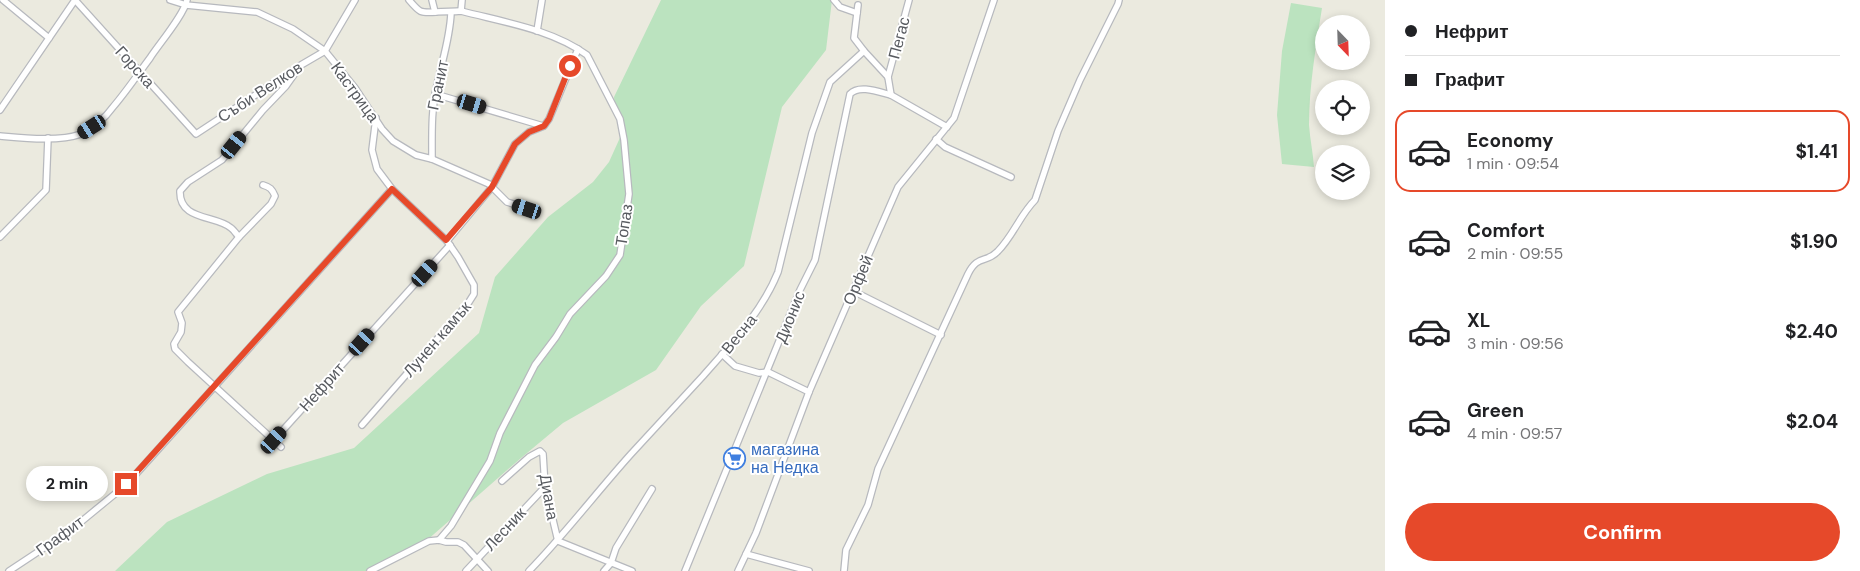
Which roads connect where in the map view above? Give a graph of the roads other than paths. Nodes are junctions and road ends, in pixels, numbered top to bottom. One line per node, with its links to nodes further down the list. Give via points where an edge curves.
1 (3, 0): 20 (street)
2 (75, 0): 20 (street); 25 (street, Горска)
3 (170, 0): 13 (street, Кастрица)
4 (355, 0): 22 (street, Съби Велков)
5 (409, 0): 16 (street, via 425,14)
6 (432, 0): 16 (street)
7 (462, 0): 15 (street)
8 (542, 0): 19 (street)
9 (834, 0): 18 (street, via 840,7)
10 (909, 0): 26 (street, Пегас)
11 (994, 0): 32 (street, Орфей, via 954,118)
12 (1119, 0): 47 (street, via 1058,131 1035,200 997,252 972,265)
13 (187, 3): 22 (street, Кастрица, via 258,12 293,29); 25 (street)
14 (858, 5): 18 (street)
15 (461, 10): 17 (street); 19 (street, Топаз)
16 (435, 12): 17 (street)
17 (451, 13): 27 (street, Гранит, via 450,31)
18 (857, 13): 23 (street, via 854,38)
19 (537, 30): 21 (street, Топаз)
20 (49, 38): 29 (street)
21 (578, 49): 31 (street); 58 (street, Топаз, via 593,64 620,119 629,194 620,255 606,276 570,314 535,365 500,433 490,461)
22 (325, 51): 24 (street, Съби Велков); 30 (street, Кастрица)
23 (864, 51): 26 (street); 48 (street, Весна, via 830,82 812,133 770,292)
24 (301, 65): 33 (street, Съби Велков); 44 (street, via 222,160 188,182 180,192 182,202 192,213 231,227)
25 (139, 72): 33 (street, Горска); 35 (street, via 113,108 92,127 82,134)
26 (888, 77): 28 (street)
27 (435, 94): 31 (street); 37 (street, Гранит)
28 (891, 95): 32 (street); 49 (street, Дионис, via 860,89 850,94 815,260)
29 (0, 110)
30 (376, 118): 37 (street, Кастрица, via 393,141 416,155); 41 (street, Лунен камък, via 372,150 377,168)
31 (544, 126): 40 (street, Нефрит, via 529,132 515,144)
32 (947, 127): 36 (street, Орфей)
33 (196, 134)
34 (0, 136): 35 (street)
35 (48, 138): 43 (street, via 46,190)
36 (936, 139): 38 (street, via 945,147); 46 (street, Орфей, via 898,187)
37 (432, 159): 40 (street, Кастрица)
38 (1011, 177)
39 (263, 185): 44 (street, via 270,187 275,196)
40 (492, 187): 42 (street, Кастрица, via 507,202); 45 (street, Нефрит)
41 (392, 189): 45 (street, Лунен камък); 50 (street, Графит)
42 (530, 210)
43 (0, 237)
44 (239, 237): 50 (street, via 178,312 182,323 175,348)
45 (448, 243): 52 (street, Лунен камък, via 474,285 474,294 468,305); 53 (street, Нефрит)
46 (853, 291): 47 (street); 51 (street, Орфей)
47 (941, 335): 73 (street, via 878,469 868,505 846,550)
48 (722, 354): 49 (street, via 735,366 759,373); 59 (street, Весна, via 620,466)
49 (768, 372): 51 (street); 70 (street, Дионис)
50 (215, 387): 53 (street); 63 (street, Графит, via 126,484 71,530)
51 (809, 392): 60 (street, Орфей)
52 (362, 425)
53 (274, 440): 54 (street)
54 (281, 447)
55 (502, 481): 56 (street, Диана, via 540,451 543,454)
56 (545, 487): 59 (street, Диана); 61 (street, Лесник)
57 (652, 489): 62 (street, via 616,548)
58 (439, 540): 61 (street, via 464,545); 64 (street, via 429,541)
59 (558, 541): 62 (street); 67 (street, Весна)
60 (746, 554): 71 (street, Орфей); 72 (street)
61 (476, 559): 65 (street, Лесник); 66 (street)
62 (611, 564): 68 (street); 69 (street)
63 (8, 571)
64 (370, 571)
65 (466, 571)
66 (488, 571)
67 (529, 571)
68 (604, 571)
69 (632, 571)
70 (685, 571)
71 (738, 571)
72 (809, 571)
73 (844, 571)

